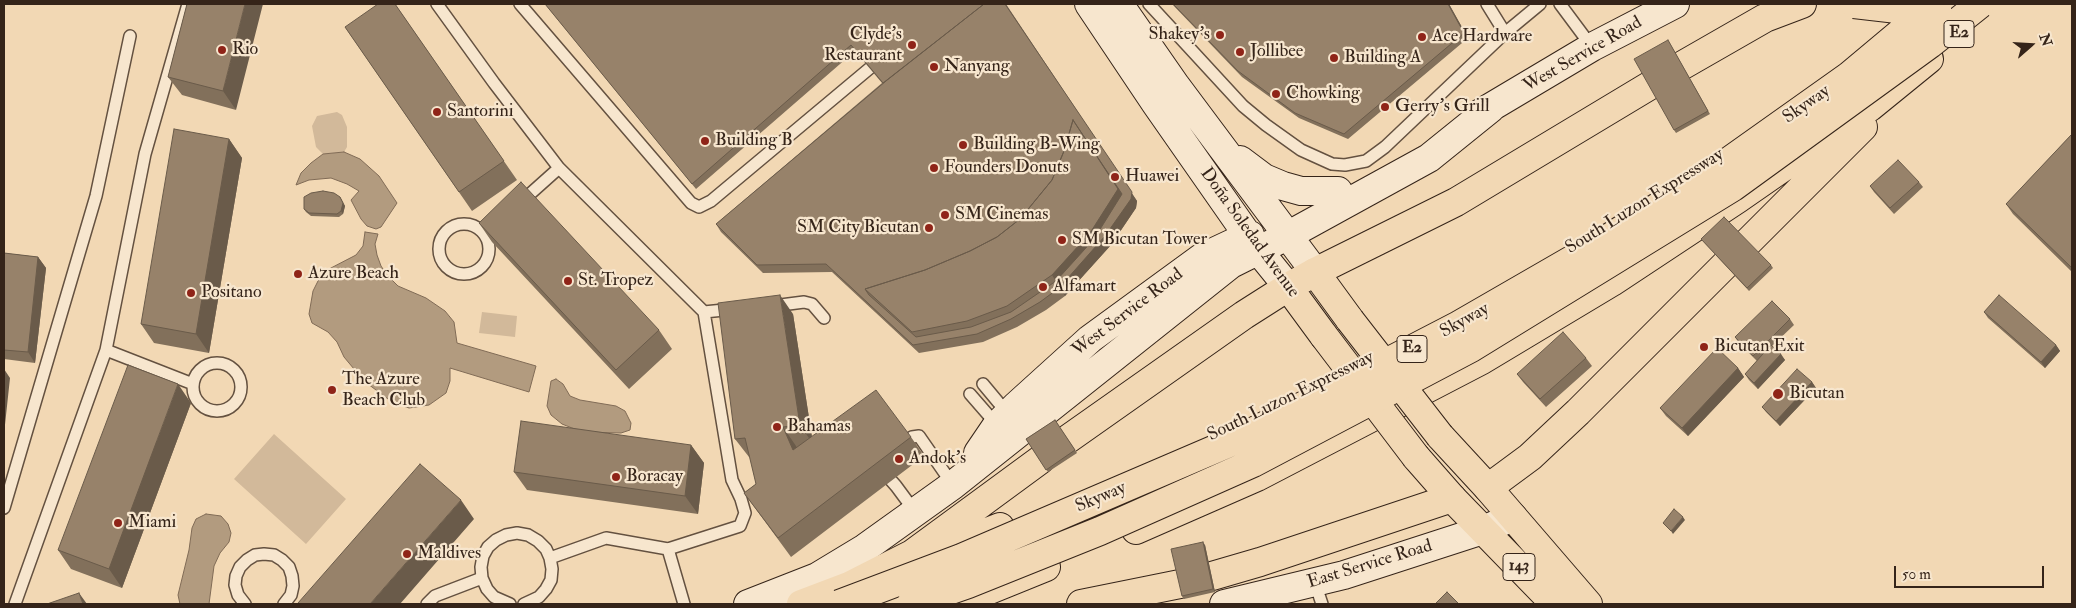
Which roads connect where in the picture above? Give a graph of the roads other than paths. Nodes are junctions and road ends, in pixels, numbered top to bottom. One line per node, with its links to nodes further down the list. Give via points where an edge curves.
1 (188, 4): 41 (lane, via 145,154)
2 (437, 4): 29 (lane)
3 (520, 4): 25 (lane, via 691,203 699,207 711,201)
4 (1089, 4): 35 (main road, Doña Soledad Avenue)
5 (1119, 4): 19 (main road, Doña Soledad Avenue)
6 (1131, 4): 19 (lane)
7 (1149, 4): 20 (lane, via 1243,106 1301,150 1332,164 1366,161 1385,147)
8 (1487, 4): 20 (lane)
9 (1540, 4): 20 (lane)
10 (1560, 4): 22 (lane)
11 (1675, 4): 22 (main road, West Service Road)
12 (1802, 4): 24 (main road, via 1764,18)
13 (1854, 4): 16 (main road, bridge, via 1906,10)
14 (1917, 4): 61 (main road, South Luzon Expressway / E2, via 1844,66 1712,160 1584,242 1454,317 1234,427)
15 (1935, 4): 61 (main road, Skyway / E2, bridge, via 1849,76 1718,169 1596,246 1459,325 1241,438 961,558)
16 (1968, 4)
17 (1980, 4): 72 (main road, Skyway / E2, bridge, via 1733,188 1471,348 1253,463 1100,531)
18 (1995, 4): 23 (main road, E2)
19 (1138, 31): 28 (main road, Doña Soledad Avenue)
20 (1505, 33)
21 (130, 36): 51 (lane, via 96,196)
22 (1592, 47): 27 (main road, West Service Road)
23 (1923, 64): 34 (main road); 73 (main road, E2, via 1870,107 1739,198 1612,282 1482,360 1257,477)
24 (1683, 65)
25 (870, 68)
26 (1649, 86): 37 (main road, via 1456,202)
27 (1491, 108): 30 (main road, West Service Road); 32 (main road, West Service Road, via 1429,158)
28 (1220, 145): 30 (main road, via 1264,178 1283,186 1301,191); 32 (main road, Doña Soledad Avenue)
29 (559, 168): 31 (lane); 39 (lane)
30 (1338, 191): 32 (main road, West Service Road)
31 (512, 210)
32 (1282, 229): 35 (main road, West Service Road); 37 (main road, Doña Soledad Avenue)
33 (488, 231): 33 (lane, via 461,224 449,229 441,239 438,252 443,264 453,273 466,275 479,270 487,260)
34 (1748, 242)
35 (1253, 243): 38 (main road, Doña Soledad Avenue); 45 (main road, West Service Road, via 1201,258 1090,339); 48 (main road, West Service Road)
36 (1725, 265): 49 (main road, via 1530,457)
37 (1315, 272): 38 (main road); 49 (main road, Doña Soledad Avenue, bridge, via 1440,436)
38 (1288, 288): 46 (main road, via 1244,315); 50 (main road, Doña Soledad Avenue, bridge, via 1416,457)
39 (704, 312): 40 (lane, via 804,302 812,304); 55 (lane, via 732,480 745,513 740,526)
40 (824, 318)
41 (106, 350): 42 (lane); 63 (lane)
42 (194, 384): 42 (lane, via 198,400 211,410 220,411 234,404 241,388 237,373 223,363 207,365 200,370)
43 (983, 384): 45 (lane)
44 (970, 394): 45 (lane)
45 (1003, 420): 48 (main road, West Service Road)
46 (1068, 439)
47 (1040, 460): 61 (main road, via 912,554)
48 (957, 482): 52 (main road, West Service Road); 52 (lane, via 919,436 912,437 884,457 879,467)
49 (1488, 488): 50 (main road); 53 (main road, 143)
50 (1452, 498): 54 (main road, 143); 57 (main road)
51 (4, 508)
52 (916, 513): 70 (main road, West Service Road, via 817,577)
53 (1513, 517): 54 (main road, East Service Road); 77 (main road, 143)
54 (1483, 530): 60 (main road, East Service Road, via 1414,553); 76 (main road, 143)
55 (668, 549): 56 (lane, via 606,538); 69 (lane)
56 (550, 558): 58 (lane, via 546,548 528,535 506,535 488,547 483,556); 62 (lane, via 551,580)
57 (1212, 576)
58 (482, 578): 66 (lane, via 435,596); 67 (lane, via 494,597)
59 (1180, 584): 74 (main road)
60 (1319, 594): 75 (main road, East Service Road)
61 (842, 596): 71 (main road, South Luzon Expressway / E2)
62 (540, 601): 68 (lane)
63 (15, 604)
64 (245, 604): 65 (lane, via 238,595 236,576 247,560 264,554 282,560 292,576 291,595)
65 (284, 604)
66 (427, 604)
67 (510, 604)
68 (524, 604)
69 (684, 604)
70 (748, 604)
71 (801, 604)
72 (911, 604)
73 (955, 604)
74 (1081, 604)
75 (1224, 604)
76 (1555, 604)
77 (1588, 604)

